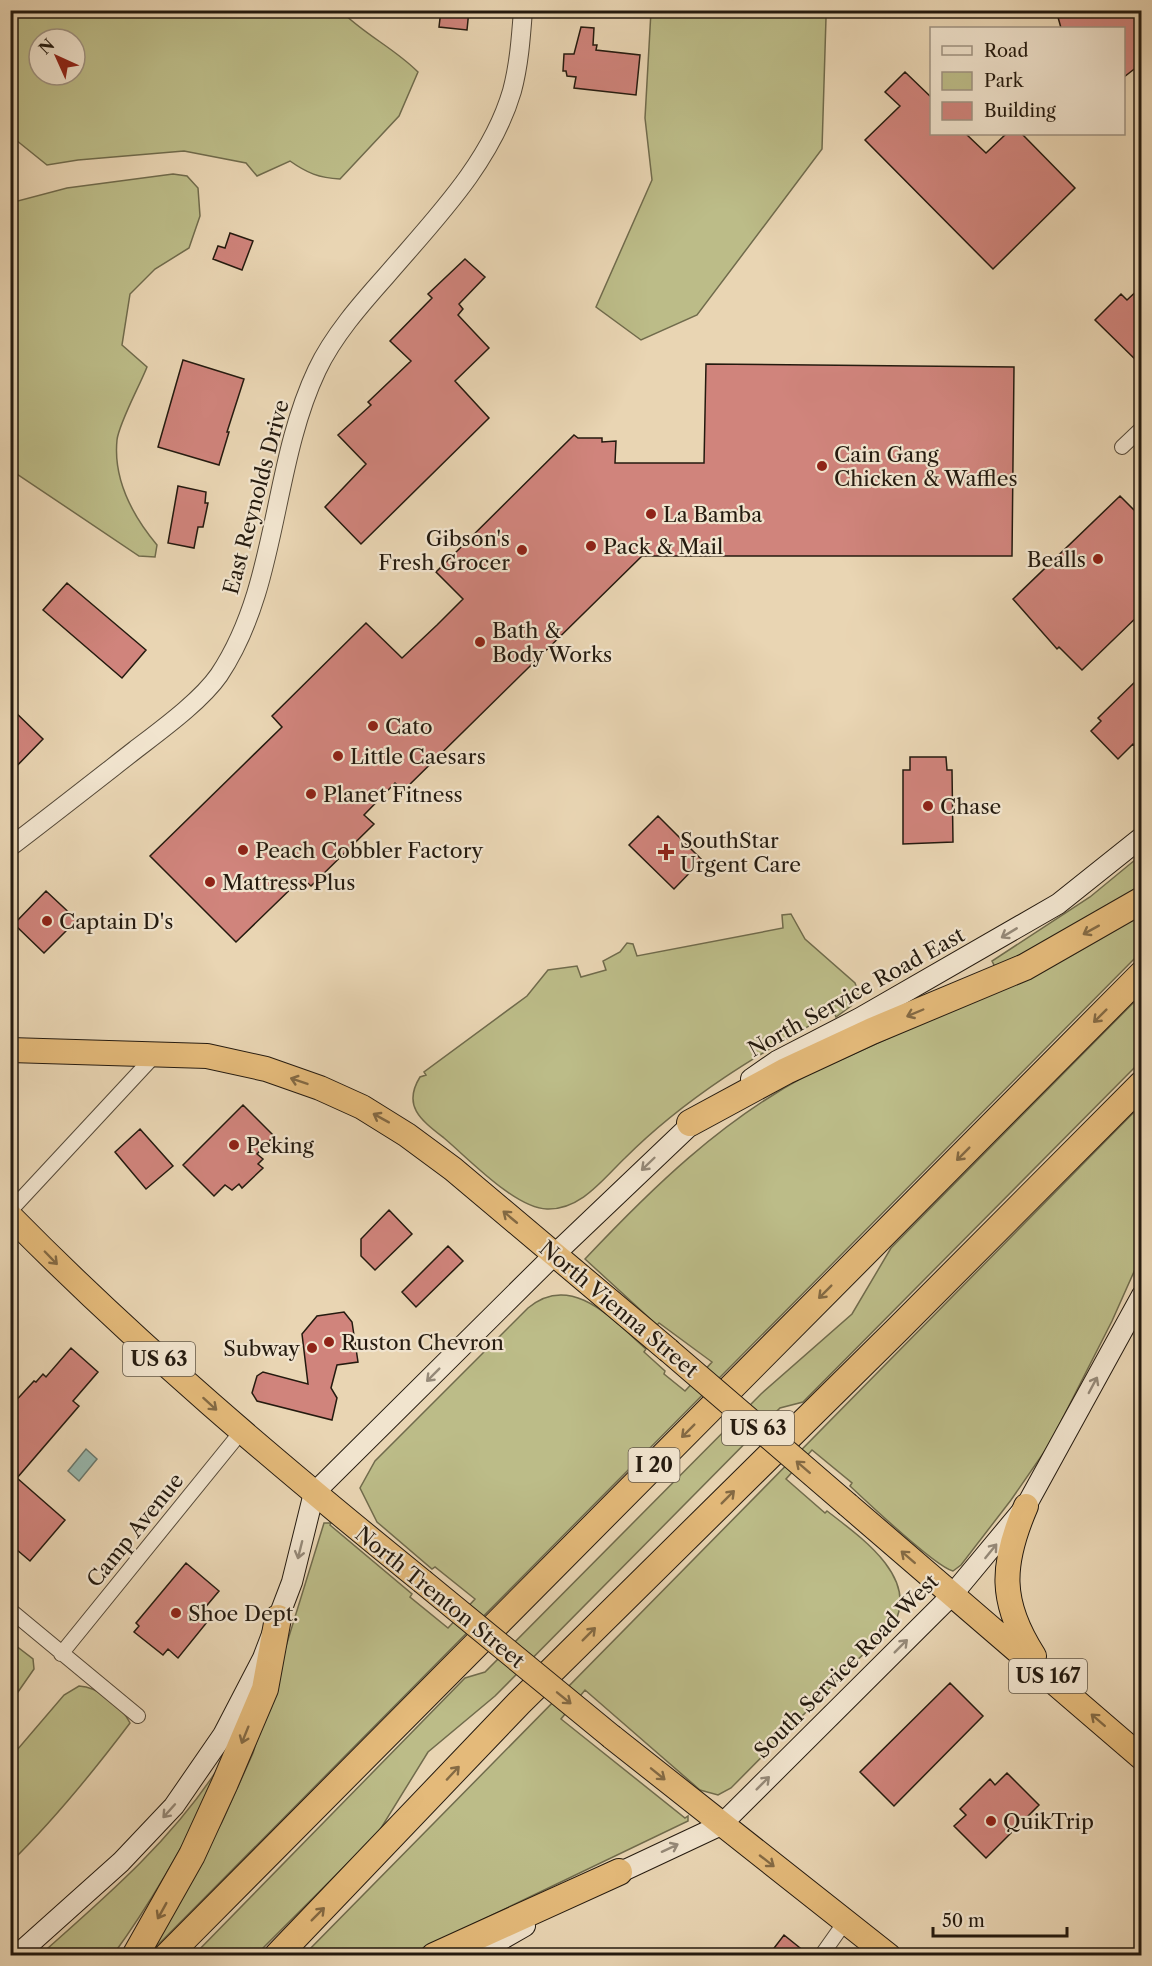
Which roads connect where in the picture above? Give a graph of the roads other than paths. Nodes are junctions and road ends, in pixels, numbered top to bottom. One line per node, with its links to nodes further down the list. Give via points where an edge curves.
1 (523, 10): 5 (street, East Reynolds Drive, via 511,92 485,152 449,203 357,310 318,368 294,427 244,628 218,676 174,719)
2 (1142, 429): 3 (street)
3 (1122, 447)
4 (1142, 837): 13 (main road, North Service Road East, one-way to 13, via 1058,904 777,1061)
5 (10, 847)
6 (1142, 900): 13 (highway, one-way to 13, via 1025,967 786,1071)
7 (1142, 974): 33 (highway, I 20, one-way to 33)
8 (10, 1040): 10 (highway)
9 (10, 1050): 10 (highway, North Vienna Street / US 63)
10 (84, 1053): 11 (highway, North Vienna Street / US 63)
11 (157, 1053): 14 (street); 16 (highway, North Vienna Street / US 63, one-way to 11, via 444,1162 362,1107 266,1069 207,1056)
12 (1142, 1084): 34 (highway, one-way to 12, via 519,1703)
13 (690, 1123): 16 (main road, North Service Road East, one-way to 16)
14 (10, 1211)
15 (10, 1216): 18 (highway, North Trenton Street / US 63, one-way to 18, via 81,1288)
16 (555, 1254): 19 (main road, North Service Road East, one-way to 19); 21 (highway, North Vienna Street / US 63, one-way to 16, bridge)
17 (1142, 1295): 20 (main road, South Service Road West, one-way to 17)
18 (241, 1432): 19 (highway, North Trenton Street / US 63); 24 (street, Camp Avenue)
19 (314, 1493): 23 (main road, one-way to 23, via 292,1582); 28 (highway, North Trenton Street / US 63, one-way to 28, bridge)
20 (1026, 1506): 21 (main road, South Service Road West, one-way to 20); 25 (highway, via 1009,1557 1008,1593 1016,1623)
21 (952, 1595): 25 (highway, North Vienna Street / US 167); 28 (main road, South Service Road West, one-way to 21)
22 (10, 1610): 24 (street)
23 (278, 1618): 31 (main road, one-way to 31, via 263,1658 223,1735 174,1806 121,1862); 32 (highway, one-way to 32, via 264,1689 225,1784 192,1855)
24 (61, 1654): 26 (street)
25 (1047, 1675): 27 (highway, North Vienna Street / US 167, one-way to 25)
26 (138, 1716)
27 (1142, 1758)
28 (721, 1825): 29 (main road, South Service Road West, one-way to 28); 30 (highway, North Trenton Street, one-way to 30)
29 (619, 1872): 35 (highway); 36 (main road, South Service Road West)
30 (845, 1922): 37 (street); 38 (highway, North Trenton Street)
31 (16, 1956)
32 (135, 1956)
33 (166, 1956)
34 (277, 1956)
35 (434, 1956)
36 (473, 1956)
37 (821, 1956)
38 (889, 1956)

